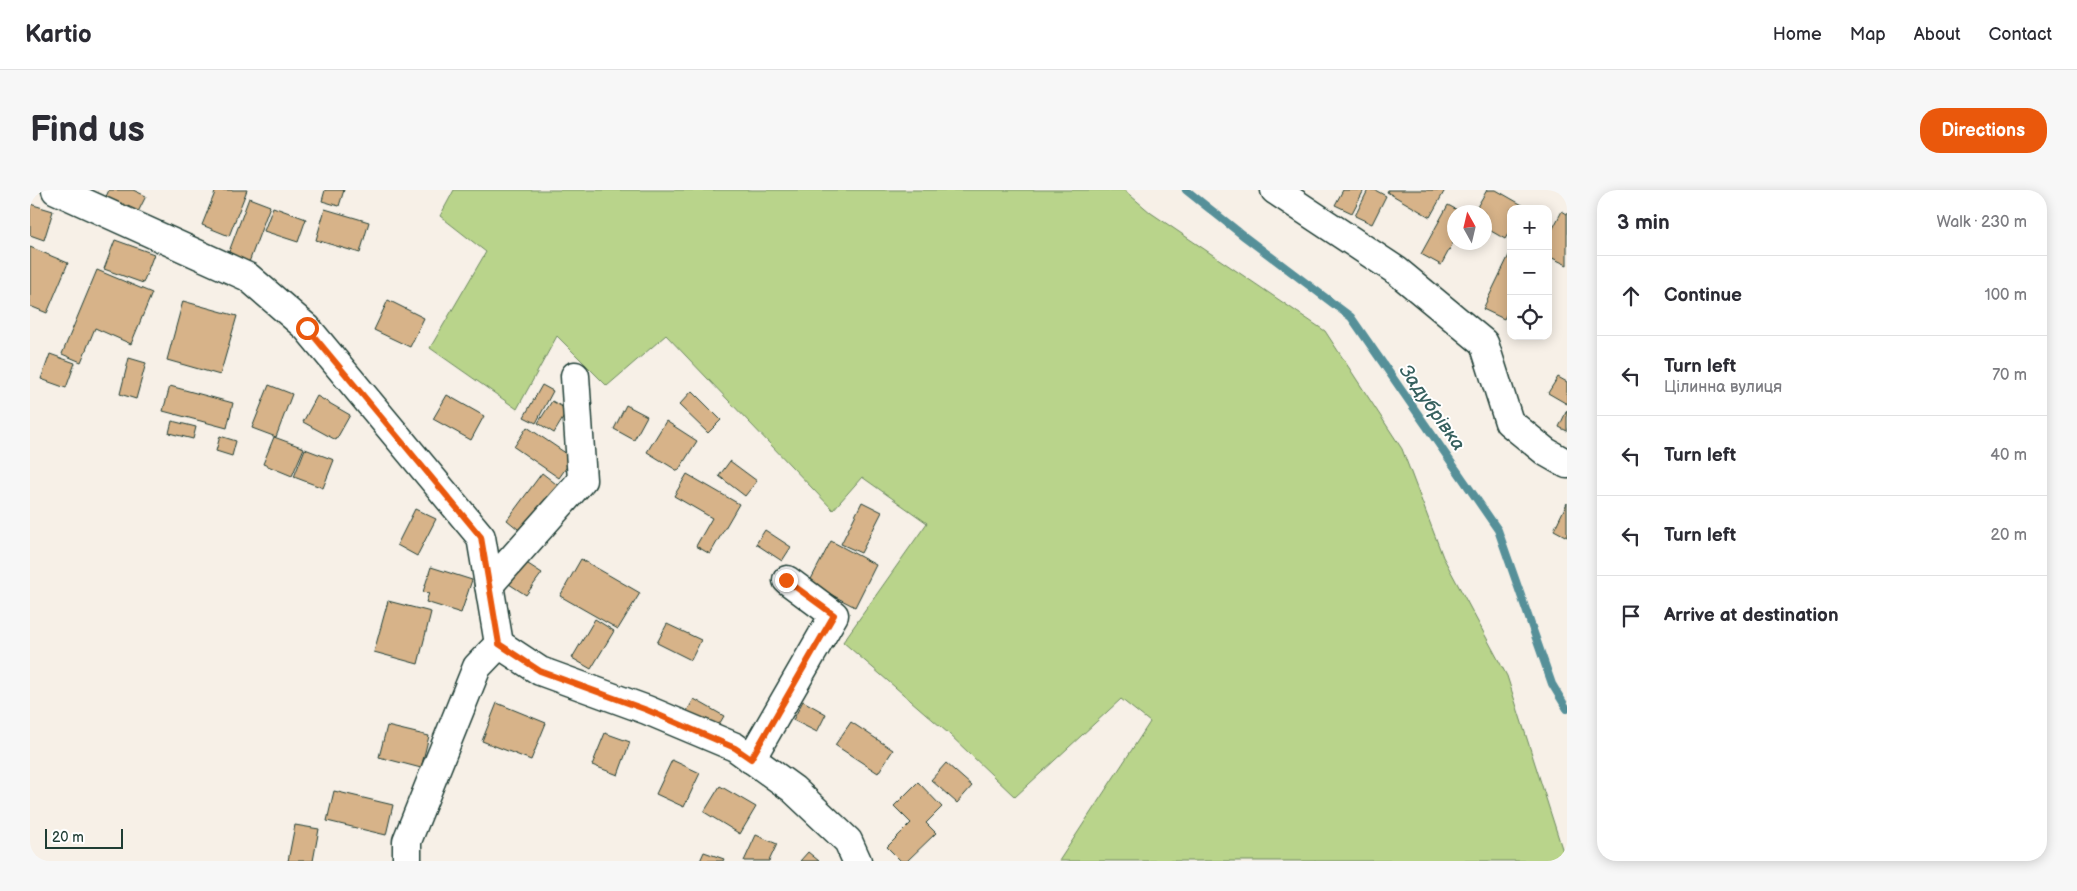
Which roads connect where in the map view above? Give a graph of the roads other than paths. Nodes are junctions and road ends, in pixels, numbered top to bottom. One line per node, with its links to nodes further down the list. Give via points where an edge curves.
1 (56, 190): 6 (street, via 248,277 307,328 481,537)
2 (1275, 190): 4 (street, via 1397,271 1484,343 1509,422 1546,452)
3 (575, 376): 6 (street, via 582,480)
4 (1567, 464)
5 (786, 580): 8 (street, via 834,615)
6 (489, 585): 7 (street)
7 (499, 644): 8 (street, via 540,671 647,710 735,748); 9 (street, via 477,667 407,841)
8 (751, 759): 10 (street, via 793,789 848,841)
9 (407, 861)
10 (857, 861)

